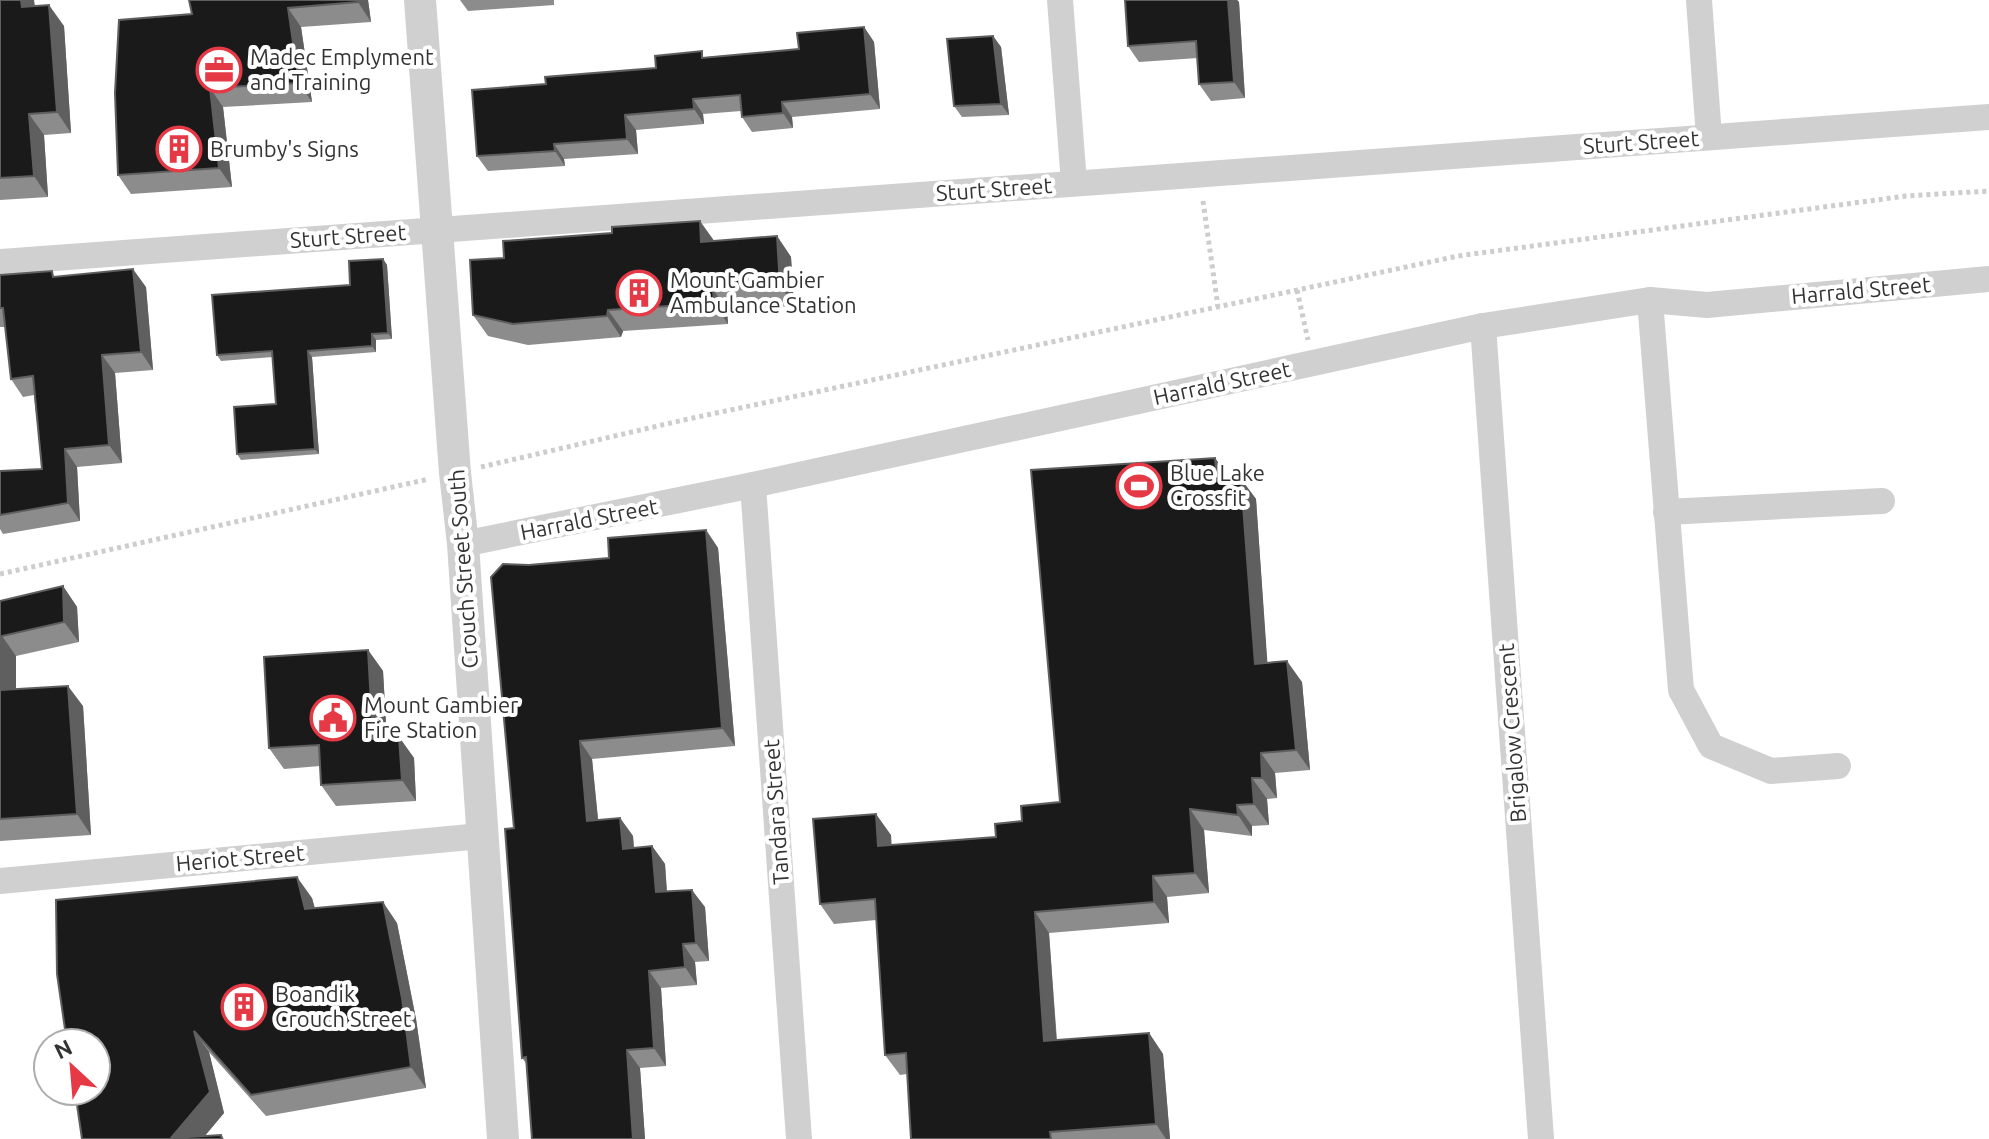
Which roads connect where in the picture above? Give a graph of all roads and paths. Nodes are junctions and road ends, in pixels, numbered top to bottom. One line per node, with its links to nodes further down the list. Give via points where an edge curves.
1 (420, 0): 9 (street, Crouch Street South)
2 (1060, 0): 7 (street)
3 (1699, 0): 5 (street)
4 (1989, 117): 5 (street, Sturt Street)
5 (1709, 137): 6 (street, Sturt Street)
6 (1199, 174): 7 (street, Sturt Street); 14 (path)
7 (1074, 183): 9 (street, Sturt Street)
8 (1989, 191): 12 (path, via 1906,196 1458,256)
9 (437, 230): 10 (street, Sturt Street); 17 (street, Crouch Street South)
10 (0, 262)
11 (1989, 279): 13 (street, Harrald Street, via 1707,305)
12 (1297, 290): 14 (path); 16 (path)
13 (1650, 300): 15 (street, Harrald Street); 20 (street)
14 (1218, 307): 17 (path)
15 (1483, 326): 16 (street, Harrald Street); 28 (street, Brigalow Crescent)
16 (1314, 363): 18 (street, Harrald Street)
17 (455, 473): 21 (street, Crouch Street South); 22 (path)
18 (753, 485): 21 (street, Harrald Street); 27 (street, Tandara Street)
19 (1882, 501): 20 (street)
20 (1666, 512): 23 (street, via 1681,690 1711,746 1771,771)
21 (463, 544): 24 (street, Crouch Street South)
22 (0, 574)
23 (1838, 766)
24 (481, 836): 25 (street, Heriot Street); 26 (street, Crouch Street South)
25 (0, 881)
26 (503, 1139)
27 (799, 1139)
28 (1541, 1139)

